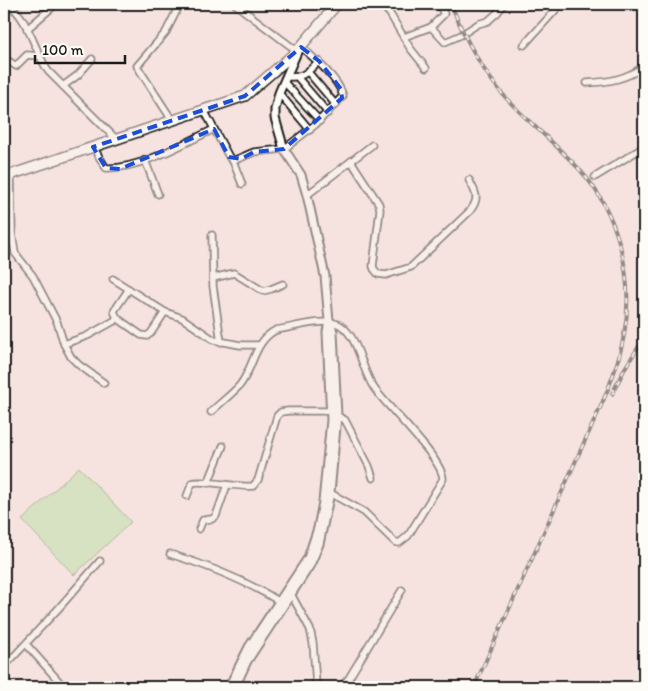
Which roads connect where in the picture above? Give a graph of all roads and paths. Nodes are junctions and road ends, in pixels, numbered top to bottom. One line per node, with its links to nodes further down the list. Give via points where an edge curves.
1 (56, 4): 11 (street)
2 (180, 4): 30 (street, via 166,32 137,66)
3 (235, 4): 14 (street)
4 (337, 4): 14 (main road)
5 (381, 4): 12 (street)
6 (439, 4): 10 (street, via 444,14)
7 (504, 4): 10 (street, via 488,20 444,42)
8 (561, 4): 13 (street)
9 (4, 8): 11 (street, via 11,6 15,9)
10 (431, 27): 12 (street)
11 (27, 29): 15 (street)
12 (404, 37): 20 (street)
13 (524, 45)
14 (299, 49): 18 (street); 23 (street); 28 (main road, via 245,96)
15 (39, 56): 16 (street, via 28,54 16,66); 25 (street)
16 (4, 58)
17 (92, 60): 25 (street)
18 (319, 61): 21 (street); 27 (street, via 343,94)
19 (644, 66): 24 (street, via 616,80)
20 (426, 68)
21 (308, 72): 22 (street); 27 (street)
22 (298, 78): 23 (street); 29 (street)
23 (285, 80): 26 (street); 31 (street)
24 (587, 83)
25 (63, 86): 34 (street)
26 (279, 93): 33 (street); 38 (street, via 275,118)
27 (336, 105): 29 (street)
28 (204, 110): 30 (main road); 32 (street)
29 (328, 113): 31 (street)
30 (172, 120): 34 (main road)
31 (320, 121): 33 (street)
32 (214, 129): 39 (street); 40 (street)
33 (310, 130): 38 (street)
34 (116, 139): 36 (main road)
35 (372, 145): 41 (street)
36 (93, 147): 39 (street, via 107,169 120,169); 42 (main road)
37 (644, 148): 43 (street)
38 (284, 149): 40 (street, via 254,152); 47 (street, via 301,175)
39 (145, 160): 46 (street)
40 (233, 161): 45 (street)
41 (351, 161): 44 (street, via 379,204 373,266 378,274 386,276 411,267 470,211 476,196); 47 (street)
42 (7, 175): 57 (street, via 13,247 33,276 57,322)
43 (595, 177)
44 (469, 180)
45 (242, 184)
46 (158, 194)
47 (308, 195): 55 (street, via 326,276)
48 (212, 235): 49 (street)
49 (213, 278): 51 (street, via 234,273 263,291); 56 (street)
50 (112, 279): 52 (street)
51 (283, 284)
52 (129, 289): 53 (street); 54 (street, via 114,311)
53 (165, 312): 54 (street, via 147,336); 56 (street, via 182,318 208,337)
54 (117, 318): 57 (street)
55 (329, 321): 58 (street, via 276,330); 61 (street); 66 (street, via 348,332 373,387 421,442 443,474 440,485 417,522 400,543 356,506)
56 (221, 342): 58 (street)
57 (64, 344): 59 (street, via 79,365)
58 (260, 345): 60 (street, via 240,384)
59 (104, 383)
60 (211, 412)
61 (334, 417): 63 (street, via 345,420); 65 (street, via 281,412 256,483 250,486); 66 (street); 68 (street)
62 (222, 446): 64 (street)
63 (372, 478)
64 (208, 483): 65 (street); 67 (street, via 192,483)
65 (227, 484): 69 (street, via 216,516 203,520)
66 (330, 493): 68 (street)
67 (187, 496)
68 (326, 502): 73 (street, via 317,552); 74 (street, via 312,550)
69 (199, 529)
70 (170, 554): 74 (street, via 210,567)
71 (100, 561): 75 (street)
72 (402, 590): 81 (street)
73 (291, 594): 74 (street); 80 (street, via 310,629)
74 (282, 602): 78 (street, via 242,659); 79 (street)
75 (26, 644): 76 (street); 77 (street)
76 (4, 667)
77 (64, 687)
78 (229, 687)
79 (235, 687)
80 (318, 687)
81 (341, 687)

